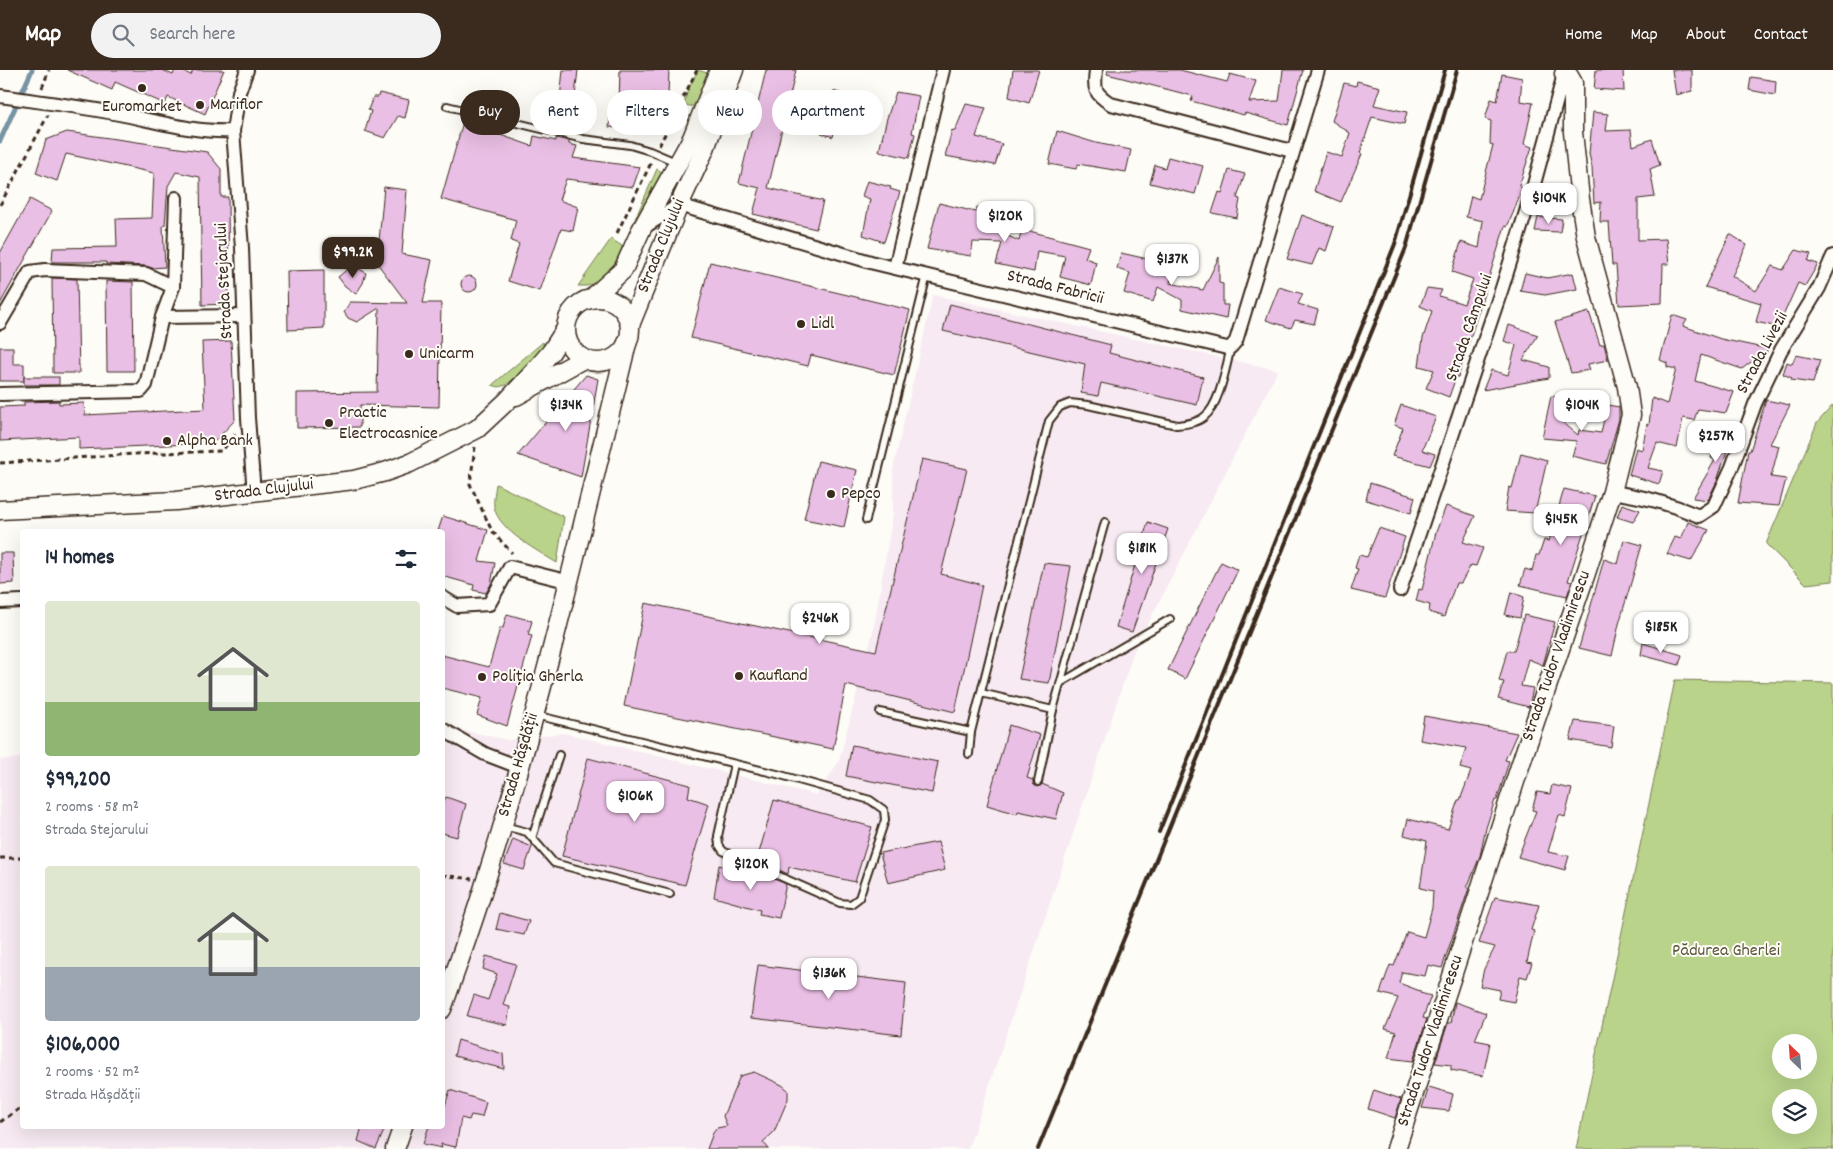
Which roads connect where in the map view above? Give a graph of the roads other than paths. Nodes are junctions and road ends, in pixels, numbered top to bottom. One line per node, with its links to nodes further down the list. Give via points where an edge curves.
1 (247, 70): 10 (street, Strada Stejarului, via 239,92)
2 (719, 70): 12 (street, Strada Clujului, via 692,138)
3 (734, 70): 14 (street, Strada Clujului, via 709,141)
4 (943, 70): 17 (street)
5 (1096, 70): 11 (street, via 1094,87 1099,96 1111,104)
6 (1318, 70): 11 (street)
7 (1565, 72): 32 (street, Strada Tudor Vladimirescu, via 1573,83 1573,132 1586,237 1627,387 1631,415); 38 (street, Strada Câmpului, via 1530,199)
8 (4, 97): 10 (street, via 220,132)
9 (448, 106): 12 (lane, via 583,138 630,145)
10 (233, 131): 21 (street, Strada Stejarului, via 242,248)
11 (1292, 151): 27 (street, via 1236,341)
12 (678, 162): 15 (street, Strada Clujului)
13 (176, 198): 19 (street)
14 (678, 205): 15 (street); 17 (street, Strada Fabricii); 24 (street, Strada Clujului)
15 (641, 230): 20 (street, Strada Clujului, via 623,270)
16 (1833, 256): 32 (street, Strada Livezii, via 1819,288 1781,350 1755,404 1714,506 1700,516 1672,504)
17 (895, 268): 18 (street, Strada Fabricii)
18 (927, 276): 27 (street, Strada Fabricii); 35 (lane)
19 (173, 286): 22 (street); 23 (street, via 146,274 30,272)
20 (591, 298): 24 (street, Strada Clujului, via 616,304 623,310); 25 (street, Strada Clujului, via 575,307)
21 (243, 316): 22 (street); 33 (street, Strada Stejarului)
22 (162, 318): 29 (street, via 142,391)
23 (0, 323)
24 (630, 326): 26 (street, Strada Clujului)
25 (565, 330): 28 (street, via 570,347); 31 (street, Strada Clujului, via 551,352)
26 (627, 343): 28 (street, Strada Clujului, via 616,356); 30 (street, Strada Hășdății)
27 (1231, 347): 44 (lane, via 1215,402 1204,417 1192,423 1178,425 1070,403 1060,407 1049,421)
28 (591, 361): 30 (street); 31 (street, Strada Clujului)
29 (0, 394)
30 (613, 400): 37 (street, Strada Hășdății)
31 (507, 401): 33 (street, Strada Clujului, via 477,429 410,463 354,480)
32 (1612, 492): 61 (street, Strada Tudor Vladimirescu)
33 (254, 493): 34 (street, Strada Clujului, via 176,501)
34 (0, 510)
35 (866, 520)
36 (1105, 522): 43 (lane)
37 (570, 582): 39 (street, via 510,567 489,604 457,606); 47 (street, Strada Hășdății)
38 (1400, 590)
39 (445, 599)
40 (20, 601): 41 (street)
41 (0, 602)
42 (1170, 619): 43 (lane)
43 (1062, 682): 45 (lane)
44 (981, 693): 45 (lane); 49 (lane)
45 (1053, 710): 54 (lane)
46 (880, 712): 49 (lane)
47 (533, 715): 52 (lane); 53 (street, Strada Hășdății)
48 (445, 731): 53 (street, via 484,754)
49 (971, 732): 50 (lane)
50 (969, 754)
51 (559, 755): 56 (lane)
52 (734, 764): 52 (lane, via 870,800 884,810 885,820 859,898 851,904 840,903 723,851 718,836)
53 (519, 767): 55 (street, Strada Hășdății)
54 (1038, 782)
55 (502, 826): 56 (lane, via 527,832); 58 (street, Strada Hășdății)
56 (532, 838): 57 (lane, via 554,863)
57 (670, 894)
58 (445, 1000)
59 (402, 1129): 60 (street)
60 (395, 1149)
61 (1396, 1149)

